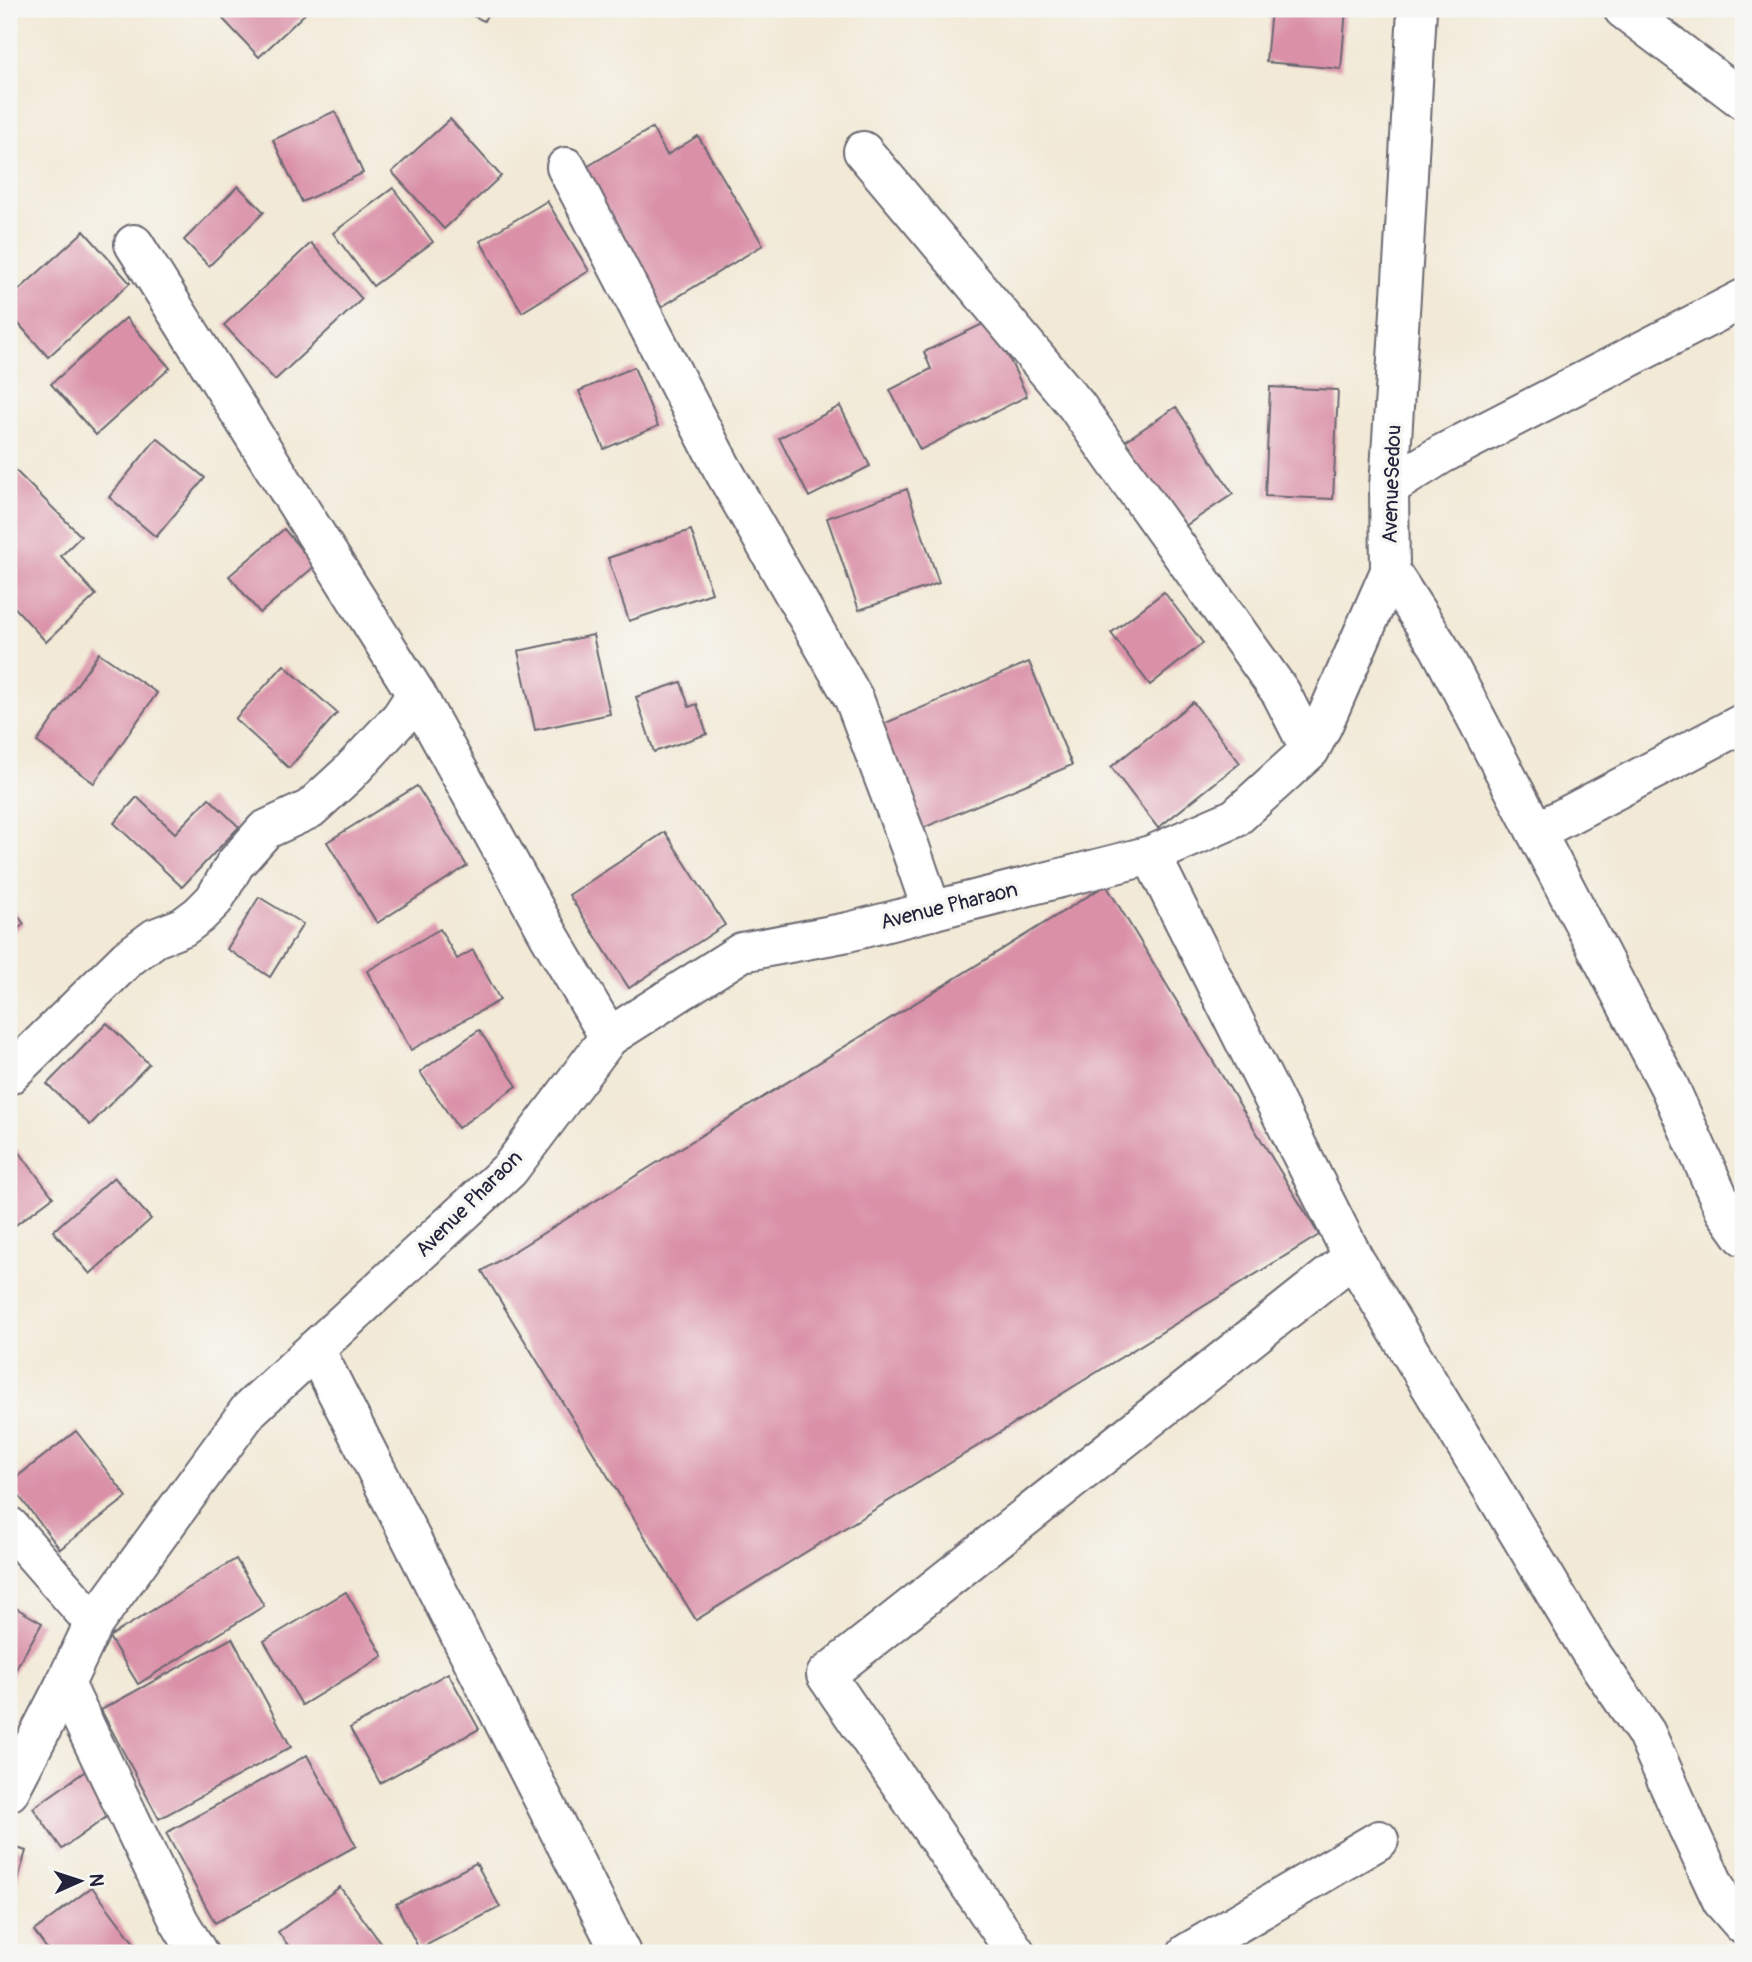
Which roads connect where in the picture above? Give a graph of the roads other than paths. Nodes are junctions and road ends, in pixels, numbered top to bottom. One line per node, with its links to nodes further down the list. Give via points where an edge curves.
1 (1417, 9): 8 (street, AvenueSedou)
2 (1623, 9): 3 (street)
3 (1743, 100)
4 (863, 151): 12 (street, via 1076,405 1281,693)
5 (566, 167): 15 (street, via 722,468 854,699)
6 (134, 244): 10 (street)
7 (1743, 299): 8 (street, via 1442,454)
8 (1389, 487): 9 (street, AvenueSedou)
9 (1390, 571): 12 (street, AvenueSedou); 13 (street, via 1439,647)
10 (416, 694): 16 (street); 17 (street, via 401,717 329,792 300,815 265,830 200,915 128,958)
11 (1743, 723): 13 (street)
12 (1310, 750): 14 (street, AvenueSedou, via 1236,818)
13 (1536, 832): 18 (street, via 1669,1086 1725,1211)
14 (1151, 855): 15 (street, Avenue Pharaon); 19 (street)
15 (932, 911): 16 (street, Avenue Pharaon, via 742,952)
16 (609, 1037): 20 (street, Avenue Pharaon, via 509,1170)
17 (9, 1075)
18 (1743, 1236)
19 (1353, 1257): 26 (street, via 1589,1650 1646,1733 1721,1901); 27 (street, via 826,1675)
20 (315, 1349): 22 (street, Avenue Pharaon, via 249,1410); 29 (street)
21 (9, 1525): 22 (street)
22 (94, 1623): 23 (street, Avenue Pharaon)
23 (65, 1684): 24 (street, Avenue Pharaon); 28 (street)
24 (9, 1792)
25 (1379, 1840): 30 (street)
26 (1743, 1925)
27 (1001, 1948)
28 (198, 1953)
29 (621, 1953)
30 (1187, 1953)

